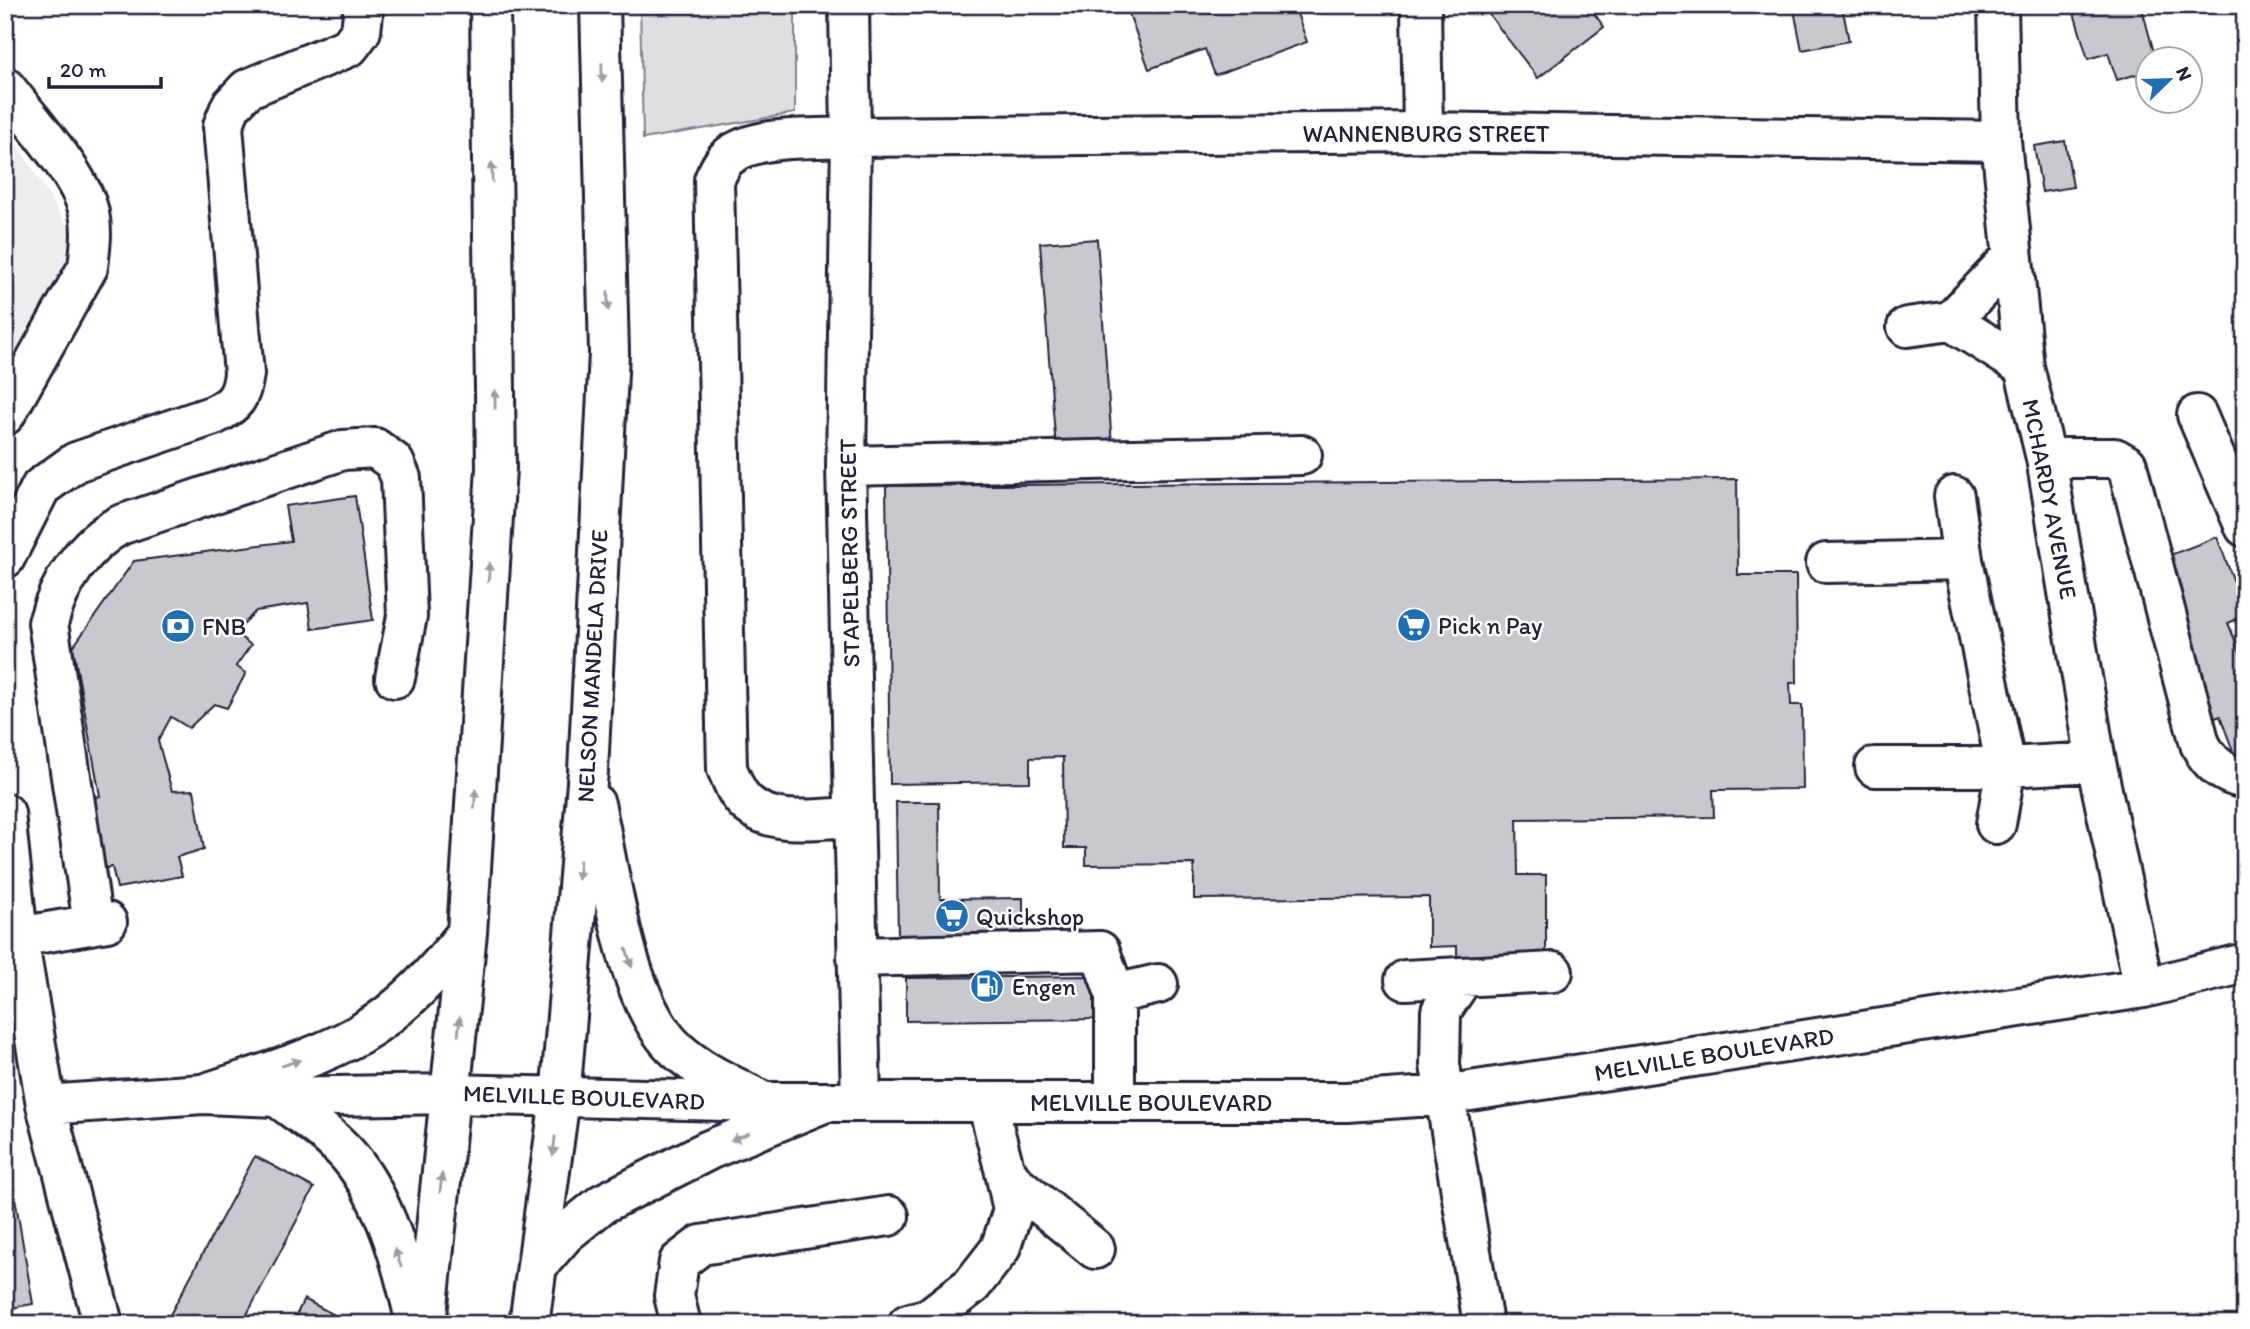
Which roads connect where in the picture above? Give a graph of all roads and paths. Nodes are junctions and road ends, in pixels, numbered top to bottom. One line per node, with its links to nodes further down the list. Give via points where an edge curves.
1 (364, 5): 22 (main road, via 361,31 349,47 247,89 231,106 223,126 244,374 241,393 232,407 76,462 41,487)
2 (490, 5): 35 (main road, one-way to 2, via 496,468)
3 (600, 5): 29 (main road, NELSON MANDELA DRIVE, one-way to 29, via 609,353)
4 (849, 5): 9 (main road, STAPELBERG STREET)
5 (1422, 5): 8 (main road)
6 (1998, 5): 10 (main road, MCHARDY AVENUE)
7 (5, 87): 15 (main road, via 79,185 89,212 91,240 88,267)
8 (1423, 132): 9 (main road, WANNENBURG STREET); 10 (main road, WANNENBURG STREET)
9 (851, 137): 19 (main road, STAPELBERG STREET); 32 (main road, WANNENBURG STREET, via 761,142 725,159 714,180 727,769 739,795 778,820)
10 (2001, 141): 11 (main road, MCHARDY AVENUE)
11 (2011, 258): 12 (main road); 14 (main road, MCHARDY AVENUE)
12 (1951, 321): 13 (main road); 14 (main road)
13 (1907, 327)
14 (2024, 367): 18 (main road, MCHARDY AVENUE)
15 (6, 414)
16 (2197, 415): 21 (main road)
17 (1302, 455): 19 (main road)
18 (2046, 458): 26 (main road, MCHARDY AVENUE); 30 (main road, via 2115,458 2127,465 2200,744 2218,767)
19 (846, 466): 32 (main road, STAPELBERG STREET)
20 (1954, 496): 23 (main road)
21 (2245, 527)
22 (5, 558)
23 (1963, 560): 24 (main road); 28 (main road)
24 (1826, 563)
25 (395, 678): 36 (main road, via 407,616 401,478 394,462 375,448 343,450 120,524 98,536 53,603 48,623 100,923)
26 (2096, 762): 28 (main road); 43 (main road, MCHARDY AVENUE)
27 (1875, 767): 28 (main road)
28 (2006, 767): 33 (main road)
29 (588, 772): 49 (main road, NELSON MANDELA DRIVE, one-way to 49); 52 (main road, one-way to 52, via 624,942 652,1017 674,1048 700,1069)
30 (2245, 779)
31 (5, 813): 34 (main road)
32 (853, 817): 37 (main road, STAPELBERG STREET)
33 (1996, 824)
34 (6, 835): 36 (main road)
35 (467, 933): 45 (main road, one-way to 35, via 358,1034 436,972); 46 (main road, one-way to 35)
36 (19, 937): 54 (main road)
37 (857, 957): 44 (main road, via 1100,951); 50 (main road, STAPELBERG STREET)
38 (2245, 963): 43 (main road, MELVILLE BOULEVARD)
39 (1553, 972): 40 (main road)
40 (1463, 978): 41 (main road); 47 (main road, via 1441,1011 1438,1028)
41 (1405, 980)
42 (1158, 984): 44 (main road)
43 (2144, 988): 47 (main road, MELVILLE BOULEVARD)
44 (1115, 995): 51 (main road)
45 (204, 1094): 48 (main road, MELVILLE BOULEVARD); 54 (main road, MELVILLE BOULEVARD)
46 (452, 1094): 48 (main road, MELVILLE BOULEVARD); 49 (main road, MELVILLE BOULEVARD); 61 (main road, one-way to 46)
47 (1444, 1095): 51 (main road, MELVILLE BOULEVARD, via 1347,1101); 65 (main road)
48 (277, 1097): 60 (main road, one-way to 48, via 407,1283 370,1185 346,1153)
49 (560, 1098): 52 (main road, MELVILLE BOULEVARD); 58 (main road, NELSON MANDELA DRIVE, one-way to 58)
50 (843, 1101): 52 (main road, MELVILLE BOULEVARD); 53 (main road, MELVILLE BOULEVARD); 58 (main road, one-way to 58, via 709,1150 602,1204 565,1234)
51 (1115, 1101): 53 (main road, MELVILLE BOULEVARD)
52 (764, 1102)
53 (987, 1102): 55 (main road)
54 (46, 1105): 59 (main road)
55 (1004, 1168): 57 (main road, via 1023,1191); 64 (main road, via 1013,1210 1000,1249 972,1285 929,1318)
56 (889, 1216): 63 (main road, via 701,1245 679,1262 674,1296)
57 (1094, 1249)
58 (538, 1265): 62 (main road, NELSON MANDELA DRIVE)
59 (103, 1324)
60 (416, 1324)
61 (426, 1324)
62 (529, 1324)
63 (681, 1324)
64 (908, 1324)
65 (1483, 1324)

